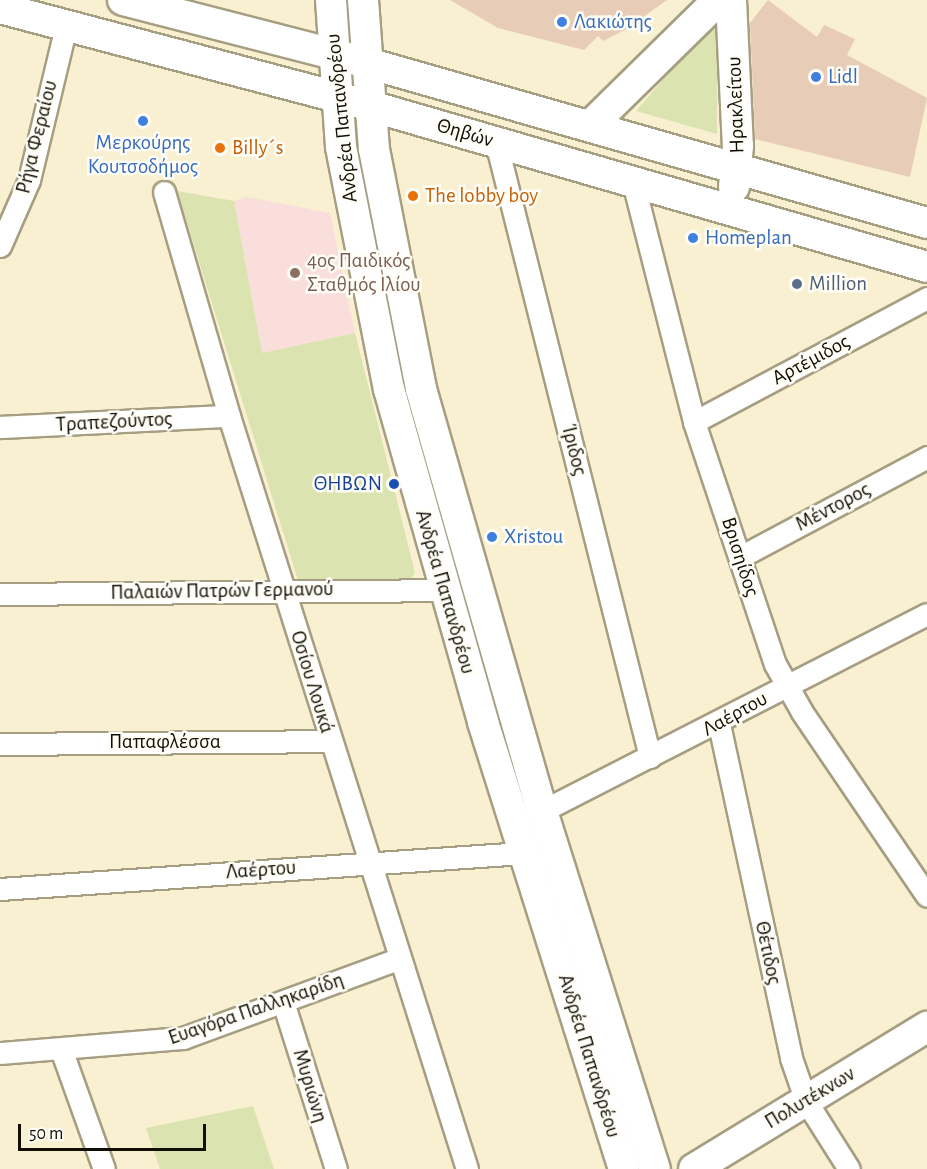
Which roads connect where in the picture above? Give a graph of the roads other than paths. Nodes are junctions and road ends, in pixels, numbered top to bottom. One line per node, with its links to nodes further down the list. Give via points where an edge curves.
1 (123, 0): 8 (main road, Θηβών)
2 (331, 0): 8 (main road, Ανδρέα Παπανδρέου)
3 (363, 0): 9 (main road, Ανδρέα Παπανδρέου)
4 (718, 0): 12 (main road)
5 (731, 0): 14 (main road, Ηρακλείτου)
6 (0, 8): 7 (main road, Θηβών)
7 (66, 26): 10 (main road, Θηβών); 19 (street, Ρήγα Φεραίου, via 29,180)
8 (333, 54): 9 (main road, Θηβών); 10 (main road, Ανδρέα Παπανδρέου)
9 (364, 62): 11 (main road, Ανδρέα Παπανδρέου); 12 (main road, Θηβών)
10 (335, 98): 11 (main road, Θηβών); 28 (main road, Ανδρέα Παπανδρέου, via 351,205 389,389)
11 (367, 105): 13 (main road, Θηβών); 36 (main road, Ανδρέα Παπανδρέου, via 424,400)
12 (590, 126): 14 (main road, Θηβών)
13 (496, 142): 15 (main road, Θηβών); 35 (street, Ίριδος)
14 (738, 168): 17 (main road, Ηρακλείτου); 18 (main road, Θηβών)
15 (633, 182): 17 (main road, Θηβών); 23 (street, Βρισηίδος)
16 (164, 192): 22 (street, Οσίου Λουκά)
17 (728, 210): 20 (main road, Θηβών)
18 (924, 219)
19 (0, 246)
20 (927, 267)
21 (927, 298): 23 (street, Αρτέμιδος)
22 (229, 416): 24 (street, Τραπεζούντος); 27 (street, Οσίου Λουκά)
23 (694, 422): 26 (street, Βρισηίδος)
24 (0, 428)
25 (927, 457): 26 (street, Μέντορος)
26 (740, 557): 31 (street, Βρισηίδος, via 775,664)
27 (283, 590): 28 (street, Παλαιών Πατρών Γερμανού); 29 (street, Παλαιών Πατρών Γερμανού); 33 (street, Οσίου Λουκά)
28 (444, 590): 37 (main road, Ανδρέα Παπανδρέου)
29 (0, 594)
30 (927, 614): 31 (street, Λαέρτου)
31 (787, 685): 32 (street, Λαέρτου); 40 (street, Βρισηίδος)
32 (719, 724): 35 (street, Λαέρτου); 46 (street, Θέτιδος, via 791,1058)
33 (330, 741): 34 (street, Παπαφλέσσα); 38 (street, Οσίου Λουκά)
34 (0, 744)
35 (650, 757): 36 (street, Λαέρτου)
36 (542, 811): 51 (main road, Ανδρέα Παπανδρέου)
37 (523, 853): 38 (street, Λαέρτου); 50 (main road, Ανδρέα Παπανδρέου)
38 (371, 862): 39 (street, Λαέρτου); 41 (street, Οσίου Λουκά)
39 (0, 889)
40 (927, 896)
41 (400, 958): 42 (street, Ευαγόρα Παλληκαρίδη); 49 (street, Οσίου Λουκά)
42 (283, 1002): 44 (street, Ευαγόρα Παλληκαρίδη, via 160,1043); 48 (street, Μυριώνη)
43 (927, 1027): 46 (main road, Πολυτέκνων)
44 (61, 1049): 45 (street, Ευαγόρα Παλληκαρίδη); 47 (street)
45 (0, 1053)
46 (806, 1101): 52 (main road, Πολυτέκνων); 53 (street, Θέτιδος)
47 (104, 1169)
48 (336, 1169)
49 (467, 1169)
50 (624, 1169)
51 (655, 1169)
52 (693, 1169)
53 (849, 1169)

